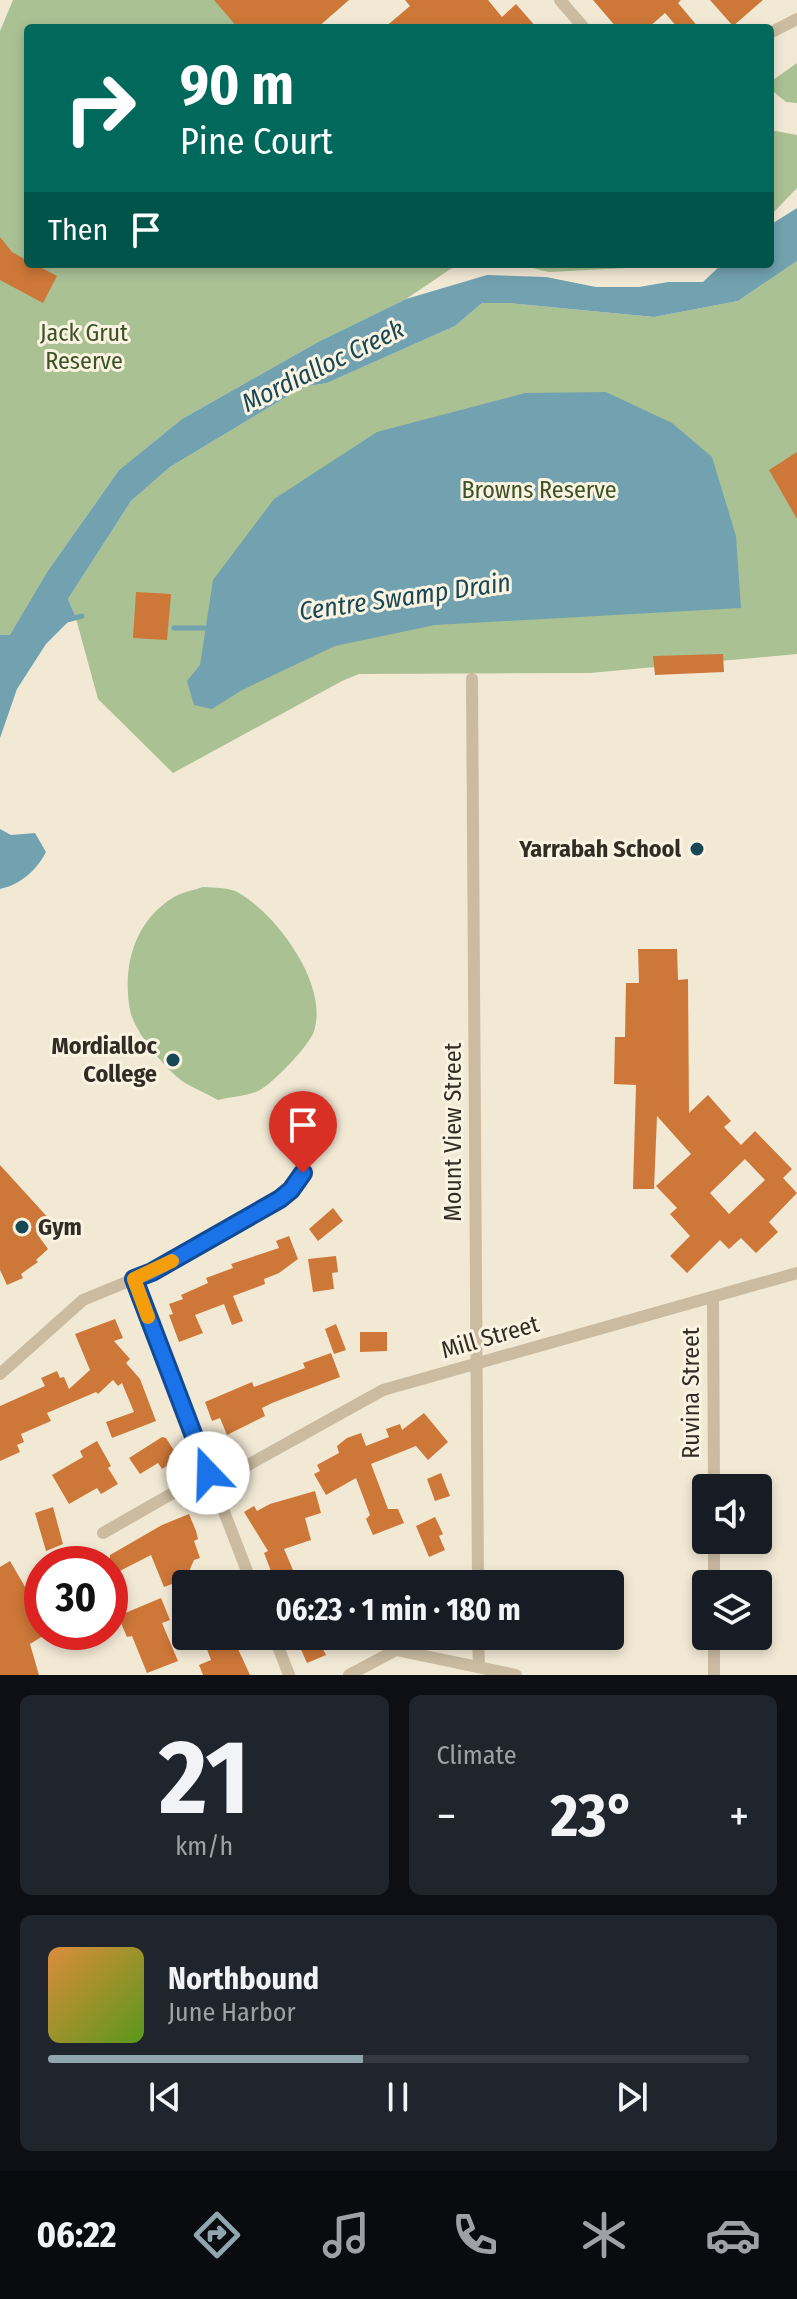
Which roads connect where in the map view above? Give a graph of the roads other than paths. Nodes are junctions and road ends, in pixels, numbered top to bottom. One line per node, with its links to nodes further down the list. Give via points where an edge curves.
1 (560, 0): 3 (street)
2 (797, 19): 4 (street)
3 (581, 24)
4 (774, 31)
5 (472, 679): 10 (street, Mount View Street)
6 (303, 1173): 8 (street, via 280,1199)
7 (797, 1273): 9 (street, Mill Street)
8 (134, 1279): 11 (street, via 83,1300); 13 (street)
9 (713, 1297): 10 (street, Mill Street); 12 (street, Ruvina Street)
10 (477, 1363): 13 (street, Mill Street, via 383,1390); 16 (street, Mount View Street)
11 (0, 1374)
12 (714, 1474)
13 (210, 1479): 14 (street, Mill Street); 15 (street)
14 (103, 1533)
15 (246, 1570)
16 (478, 1570)
17 (279, 1650): 21 (street)
18 (478, 1650): 20 (street)
19 (714, 1650): 24 (street)
20 (479, 1666): 22 (street, via 396,1650); 23 (street)
21 (289, 1675)
22 (349, 1675)
23 (516, 1675)
24 (714, 1675)

